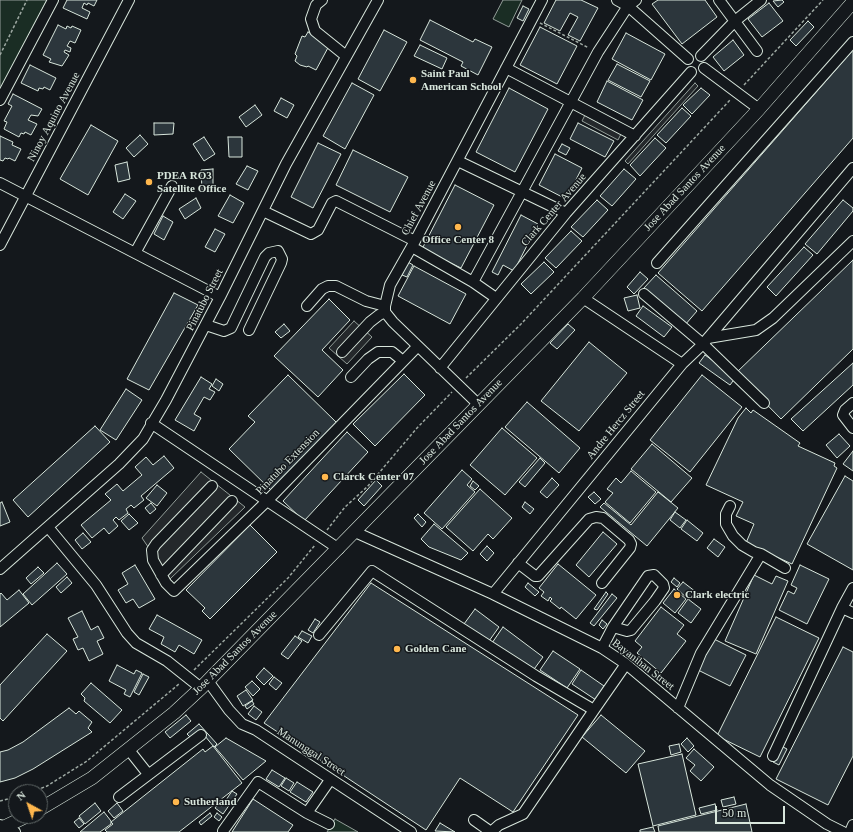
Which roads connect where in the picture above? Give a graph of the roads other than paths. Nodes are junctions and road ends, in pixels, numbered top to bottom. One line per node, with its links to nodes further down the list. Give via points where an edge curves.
1 (53, 0): 20 (street)
2 (128, 0): 29 (street, Ninoy Aquino Avenue)
3 (322, 0): 14 (street, via 316,5 311,19 315,31)
4 (378, 0): 14 (street, Pinatubo Street)
5 (542, 0): 17 (street, Chief Avenue)
6 (617, 0): 10 (street)
7 (719, 0): 11 (street)
8 (761, 0): 11 (street)
9 (853, 2): 22 (main road, Jose Abad Santos Avenue)
10 (632, 3): 16 (street); 21 (street, via 598,52)
11 (735, 21): 13 (street); 15 (street)
12 (853, 42): 36 (street)
13 (757, 51)
14 (346, 56): 30 (street, Pinatubo Street)
15 (701, 56): 16 (street, via 696,55); 18 (street, via 705,62)
16 (688, 59): 19 (street, via 686,64)
17 (506, 68): 21 (street); 24 (street, Chief Avenue)
18 (704, 68): 19 (street, via 697,73); 22 (street)
19 (691, 72): 23 (street, Clark Center Avenue)
20 (0, 100)
21 (570, 101): 23 (street); 28 (street)
22 (759, 109): 41 (main road, Jose Abad Santos Avenue)
23 (635, 136): 31 (street, Clark Center Avenue)
24 (458, 161): 28 (street); 33 (street, Chief Avenue)
25 (853, 168): 46 (street, Andre Hercz Street)
26 (0, 183): 29 (street)
27 (172, 186): 35 (street)
28 (522, 193): 31 (street); 37 (street)
29 (25, 196): 34 (street, Ninoy Aquino Avenue); 35 (street)
30 (263, 211): 33 (street, via 311,234 318,230 332,203 336,201); 39 (street, Pinatubo Street)
31 (566, 213): 40 (street, Clark Center Avenue)
32 (853, 241): 46 (street, via 768,322 756,330)
33 (413, 244): 37 (street); 43 (street, Chief Avenue, via 390,285)
34 (0, 245)
35 (135, 253): 39 (street)
36 (657, 263)
37 (473, 282): 40 (street)
38 (644, 294): 46 (street)
39 (220, 297): 44 (street, Pinatubo Street)
40 (496, 298): 51 (street, Clark Center Avenue)
41 (583, 298): 50 (street); 55 (main road, Jose Abad Santos Avenue)
42 (307, 306): 43 (street, via 322,289 336,286)
43 (385, 309): 47 (street, via 393,322); 48 (street)
44 (206, 325): 45 (street, via 224,331 231,328 265,257 278,251 282,258 281,263); 56 (street, Pinatubo Street)
45 (249, 330)
46 (706, 341): 50 (street, Andre Hercz Street); 53 (street)
47 (417, 347): 49 (street, Pinatubo Extension); 51 (street)
48 (342, 352)
49 (404, 361): 52 (street, via 392,352 378,352 368,358); 60 (street, Pinatubo Extension)
50 (682, 364): 66 (street, Andre Hercz Street)
51 (440, 368): 55 (street)
52 (350, 377)
53 (764, 403)
54 (853, 403): 57 (street, via 844,410 843,415)
55 (478, 404): 63 (main road, Jose Abad Santos Avenue)
56 (151, 423): 60 (street); 62 (street, Pinatubo Street, via 143,439 119,464)
57 (853, 428)
58 (212, 486): 69 (street, via 152,550 153,560)
59 (232, 501): 69 (street)
60 (266, 502): 64 (street); 69 (street, Pinatubo Extension, via 174,591)
61 (730, 506): 65 (street, via 726,514 726,524 733,536 742,545)
62 (48, 527): 68 (street, Pinatubo Street); 79 (street, Manunggal Street, via 96,585 136,643 168,661 187,677)
63 (355, 532): 64 (main road, Jose Abad Santos Avenue); 72 (street, Bayanihan Street)
64 (339, 549): 79 (main road, Jose Abad Santos Avenue)
65 (762, 554): 67 (street); 80 (street, via 701,653)
66 (518, 563): 70 (street, via 538,576 588,519 603,518 630,540 631,544); 72 (street, Andre Hercz Street)
67 (785, 568)
68 (0, 569)
69 (161, 574)
70 (602, 583)
71 (853, 588): 73 (street)
72 (493, 594): 77 (street, Bayanihan Street)
73 (842, 608): 74 (street); 84 (street)
74 (853, 613)
75 (613, 627): 75 (street, via 627,632 631,630 655,601 664,588 654,575 648,576); 77 (street)
76 (318, 635): 81 (street, via 372,571)
77 (602, 648): 78 (street, Bayanihan Street)
78 (626, 664): 80 (street, Bayanihan Street); 81 (street)
79 (205, 685): 83 (main road, Jose Abad Santos Avenue); 86 (street, Manunggal Street, via 242,724 256,730)
80 (678, 708): 93 (street, Bayanihan Street)
81 (594, 710): 90 (street, via 523,814 499,825 491,832)
82 (200, 734): 85 (street)
83 (129, 750): 85 (street); 88 (main road, Jose Abad Santos Avenue, via 92,778)
84 (773, 756)
85 (148, 774): 87 (street)
86 (330, 780): 89 (street); 95 (street, Manunggal Street)
87 (119, 797)
88 (48, 804)
89 (307, 813): 91 (street); 94 (street, via 258,782)
90 (474, 820)
91 (329, 824)
92 (853, 825): 97 (street)
93 (825, 828): 96 (street, Bayanihan Street)
94 (223, 831)
95 (411, 832)
96 (844, 832)
97 (850, 832)

